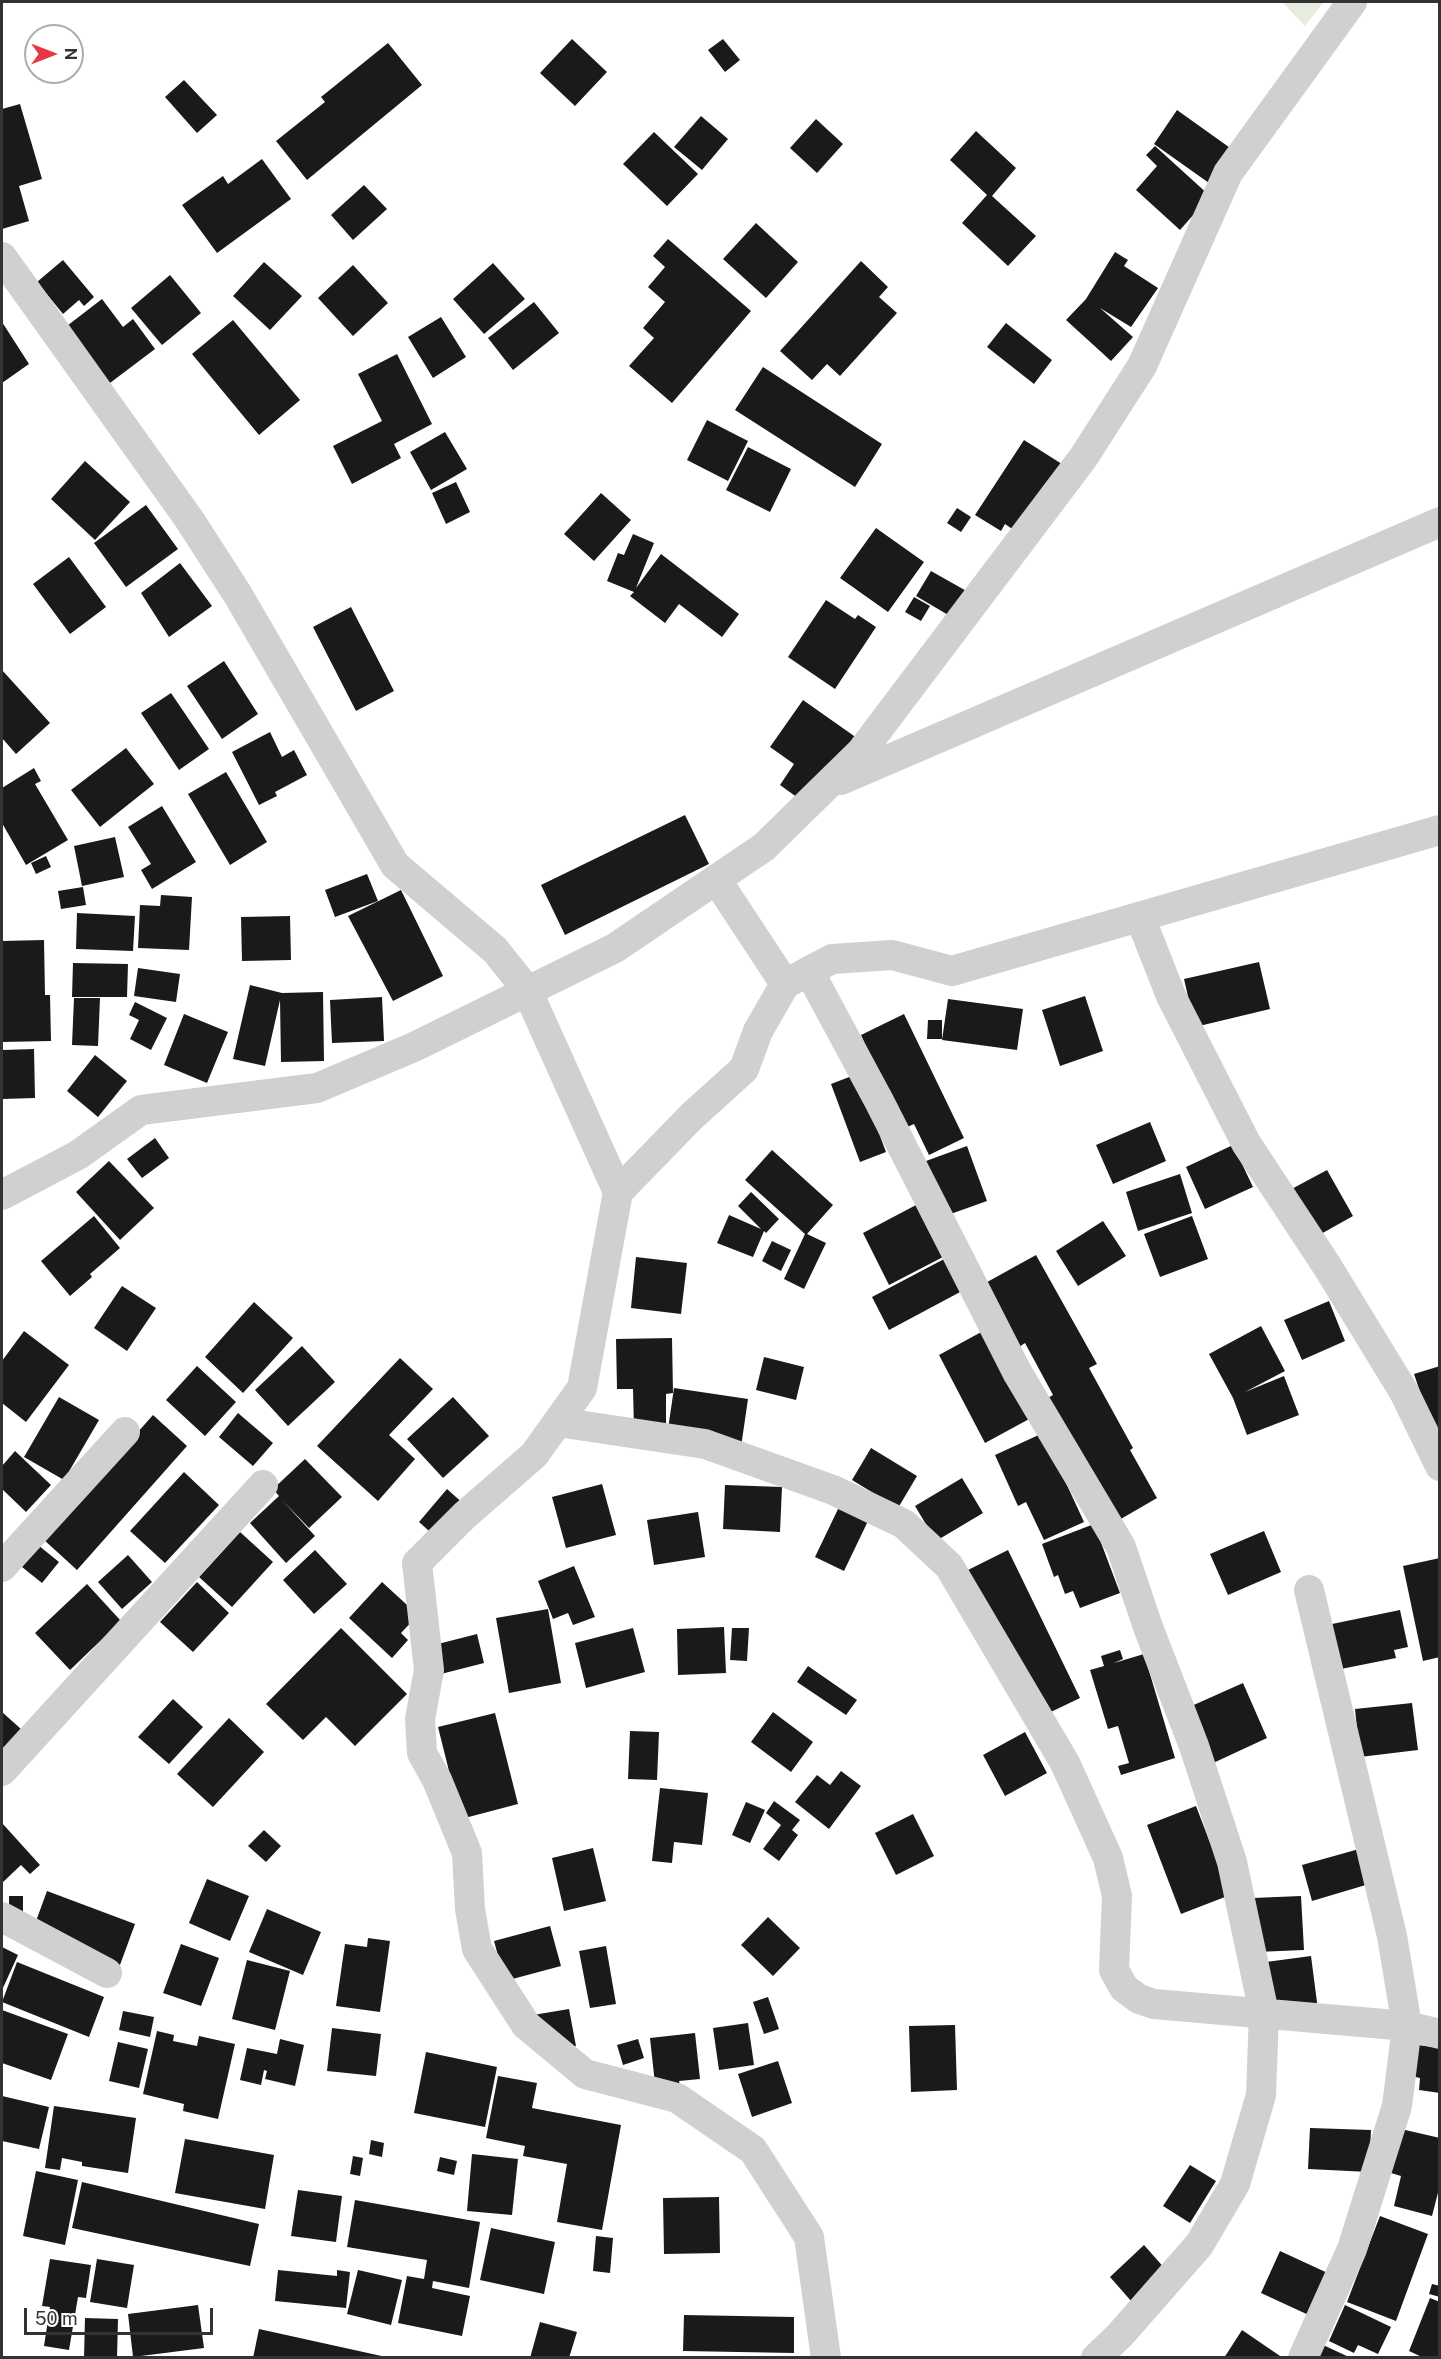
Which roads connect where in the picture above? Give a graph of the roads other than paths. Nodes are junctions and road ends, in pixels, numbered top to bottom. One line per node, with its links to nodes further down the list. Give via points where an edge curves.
1 (1352, 2): 4 (street, via 1228,173 1142,366 1083,458 861,752)
2 (2, 257): 9 (street, via 189,519 238,595 395,865 495,950)
3 (1440, 522): 4 (street)
4 (827, 786): 6 (street, via 764,848)
5 (1440, 830): 7 (street)
6 (716, 879): 8 (street); 9 (street, via 615,948)
7 (1140, 917): 8 (street, via 952,971 892,955 832,959); 14 (street, via 1171,996 1246,1143 1404,1392)
8 (797, 977): 10 (street, via 758,1031 744,1069); 21 (street, via 879,1101 1017,1372 1120,1547 1194,1746 1232,1862)
9 (527, 990): 10 (street); 11 (street, via 414,1047 316,1088 141,1110 78,1155)
10 (618, 1192): 12 (street, via 582,1388)
11 (2, 1195)
12 (558, 1422): 21 (street, via 705,1444 833,1490 904,1524 949,1566 1065,1763 1108,1858 1117,1896 1114,1970 1124,1988 1154,2004); 24 (street, via 534,1455 417,1563 429,1670 420,1719 422,1753 467,1853 477,1949 526,2025 585,2074 677,2098 753,2150 809,2237)
13 (125, 1432): 16 (street)
14 (1440, 1466)
15 (263, 1485): 18 (street)
16 (2, 1567)
17 (1309, 1590): 22 (street, via 1392,1936)
18 (2, 1771)
19 (2, 1917): 20 (street)
20 (107, 1973)
21 (1264, 2013): 22 (street); 25 (street, via 1261,2095 1235,2184 1199,2245)
22 (1407, 2026): 23 (street); 26 (street, via 1397,2106 1352,2249)
23 (1440, 2034)
24 (826, 2358)
25 (1096, 2358)
26 (1302, 2358)

